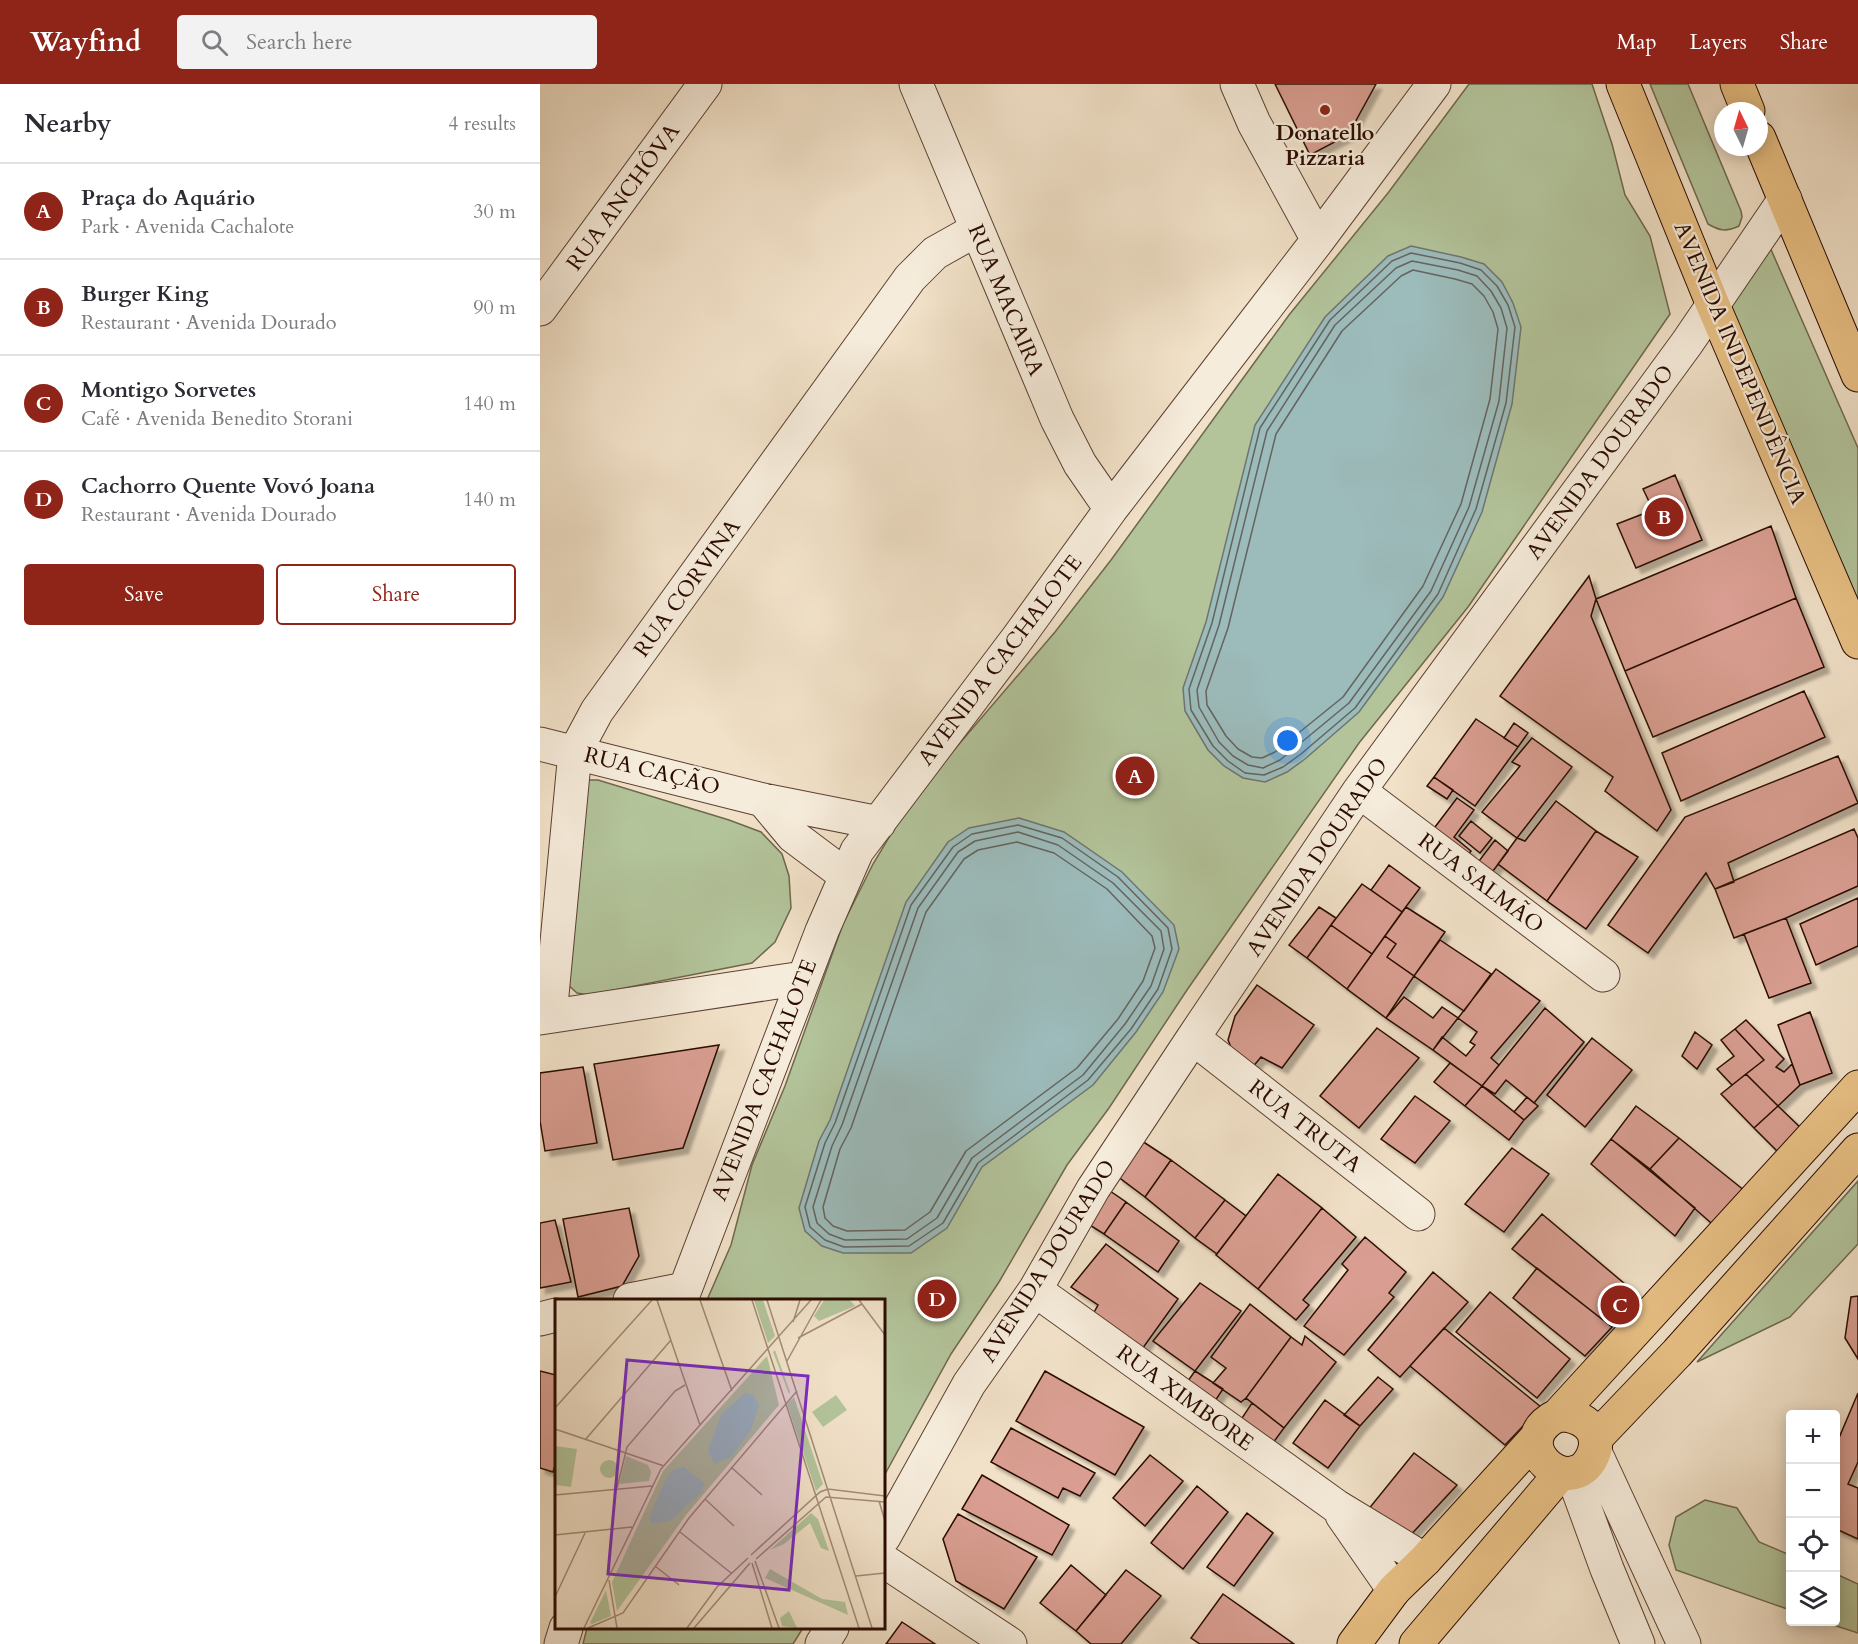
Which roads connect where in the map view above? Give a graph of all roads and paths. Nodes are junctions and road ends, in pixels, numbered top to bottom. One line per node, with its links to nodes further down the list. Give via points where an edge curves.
1 (705, 84): 13 (street, RUA ANCHÔVA)
2 (916, 84): 10 (street, RUA MACAIRA)
3 (1238, 84): 11 (street, via 1254,123)
4 (1434, 84): 11 (street, AVENIDA CACHALOTE)
5 (1623, 84): 12 (main road, AVENIDA INDEPENDÊNCIA)
6 (1737, 84): 7 (main road)
7 (1744, 102)
8 (1767, 156): 9 (main road)
9 (1785, 199): 12 (street, AVENIDA DOURADO); 14 (main road)
10 (976, 230): 15 (street, RUA MACAIRA, via 1057,419 1080,464); 18 (street, RUA CORVINA, via 935,253 910,278 597,711)
11 (1318, 240): 15 (street, AVENIDA CACHALOTE)
12 (1713, 305): 16 (main road, AVENIDA INDEPENDÊNCIA); 19 (street, AVENIDA DOURADO)
13 (540, 309)
14 (1856, 368)
15 (1111, 509): 21 (street, AVENIDA CACHALOTE)
16 (1858, 642)
17 (540, 744): 18 (street, RUA CAÇÃO)
18 (575, 752): 20 (street, RUA CAÇÃO); 25 (street, RUA CORVINA)
19 (1359, 790): 23 (street, RUA SALMÃO); 26 (street, AVENIDA DOURADO)
20 (763, 800): 21 (street, RUA CAÇÃO); 22 (street, via 793,836)
21 (879, 823): 22 (street, AVENIDA CACHALOTE)
22 (845, 875): 24 (street, AVENIDA CACHALOTE)
23 (1603, 975)
24 (803, 978): 25 (street); 31 (street, AVENIDA CACHALOTE)
25 (545, 1017)
26 (1193, 1038): 29 (street, RUA TRUTA); 30 (street, AVENIDA DOURADO, via 1093,1189)
27 (1858, 1087): 35 (main road)
28 (1858, 1150): 36 (main road)
29 (1418, 1214)
30 (1035, 1290): 37 (street, RUA XIMBORE); 38 (street, AVENIDA DOURADO, via 969,1383)
31 (683, 1295): 32 (street)
32 (641, 1299)
33 (555, 1315): 34 (street)
34 (540, 1319)
35 (1548, 1426): 36 (main road, via 1537,1453 1546,1466); 36 (main road, via 1570,1415 1591,1428); 39 (main road)
36 (1581, 1459): 48 (main road); 49 (street, via 1607,1569); 50 (street)
37 (1336, 1506): 39 (street, RUA XIMBORE); 41 (street, RUA XIMBORE)
38 (885, 1535)
39 (1425, 1560): 41 (main road)
40 (885, 1562): 46 (street)
41 (1394, 1590): 47 (main road)
42 (566, 1629): 44 (street)
43 (831, 1629): 45 (street)
44 (561, 1644)
45 (822, 1644)
46 (1010, 1644)
47 (1354, 1644)
48 (1416, 1644)
49 (1638, 1644)
50 (1684, 1644)

